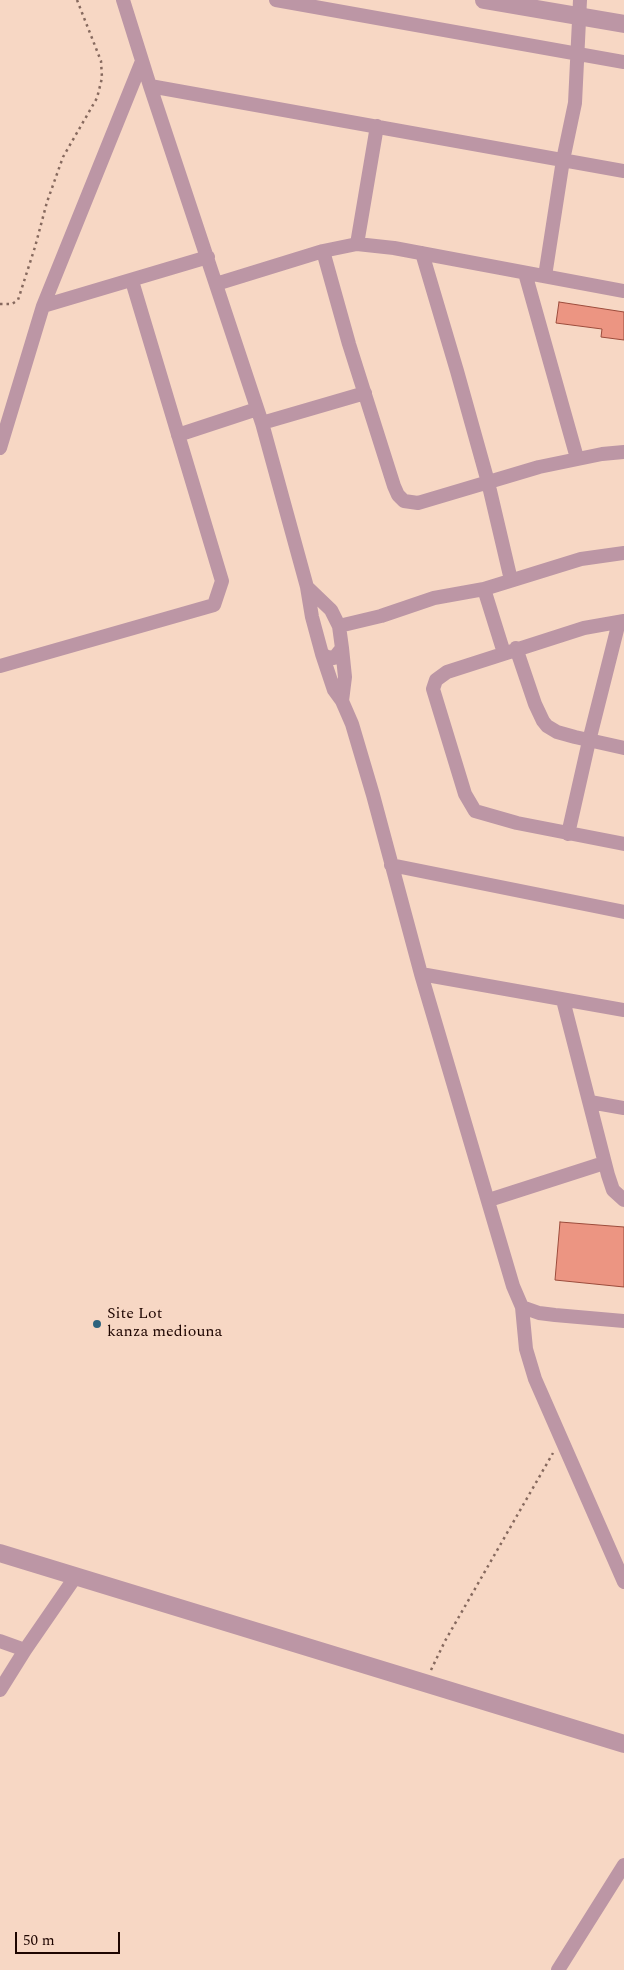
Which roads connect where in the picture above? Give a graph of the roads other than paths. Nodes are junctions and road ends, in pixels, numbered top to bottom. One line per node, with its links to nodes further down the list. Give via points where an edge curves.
1 (123, 0): 7 (street)
2 (276, 0): 6 (street)
3 (484, 0): 4 (street)
4 (579, 8): 5 (street); 6 (street)
5 (624, 24)
6 (578, 54): 8 (street); 11 (street, via 575,103)
7 (142, 61): 9 (street); 22 (street)
8 (624, 62)
9 (150, 86): 10 (street); 16 (street)
10 (377, 126): 11 (street); 13 (street)
11 (563, 160): 12 (street); 18 (street)
12 (624, 171)
13 (357, 244): 14 (street); 15 (street)
14 (323, 250): 20 (street); 23 (street)
15 (422, 253): 17 (street); 30 (street)
16 (208, 257): 19 (street); 20 (street)
17 (525, 272): 18 (street); 29 (street)
18 (545, 276): 21 (street)
19 (132, 281): 22 (street); 26 (street)
20 (216, 284): 24 (street)
21 (624, 291)
22 (43, 306): 27 (street)
23 (365, 393): 25 (street); 30 (street, via 394,486 404,501 418,503)
24 (257, 409): 25 (street); 26 (street)
25 (262, 423): 33 (street)
26 (178, 435): 42 (street, via 222,581 214,605)
27 (0, 448)
28 (624, 452): 29 (street)
29 (577, 458): 30 (street)
30 (488, 482): 32 (street)
31 (624, 553): 32 (street, via 581,559)
32 (511, 580): 34 (street)
33 (307, 587): 35 (street); 36 (street)
34 (484, 589): 38 (street, via 434,598); 40 (street)
35 (331, 610): 36 (street, via 324,607); 38 (street)
36 (312, 617): 41 (street)
37 (622, 622): 40 (street, via 584,628); 44 (street)
38 (339, 626): 39 (street)
39 (342, 648): 41 (street, via 334,658); 43 (street, via 345,677)
40 (510, 651): 44 (street, via 543,721 557,732); 46 (street, via 447,672 433,685 433,693 471,806 478,812)
41 (322, 654): 43 (street, via 334,690)
42 (0, 666)
43 (342, 701): 48 (street, via 352,724)
44 (589, 741): 45 (street); 46 (street)
45 (624, 748)
46 (568, 834): 47 (street)
47 (624, 844)
48 (391, 865): 49 (street); 50 (street)
49 (624, 912)
50 (421, 974): 51 (street); 56 (street)
51 (563, 1000): 52 (street); 53 (street)
52 (624, 1010)
53 (590, 1102): 54 (street); 55 (street)
54 (624, 1108)
55 (604, 1163): 56 (street); 57 (street, via 614,1190)
56 (489, 1200): 58 (street)
57 (624, 1200)
58 (522, 1307): 59 (street, via 539,1313); 62 (street, via 526,1349 542,1400)
59 (624, 1322)
60 (0, 1553): 61 (street)
61 (76, 1576): 64 (street); 66 (street)
62 (624, 1582)
63 (0, 1642): 64 (street)
64 (25, 1650): 65 (street)
65 (0, 1690)
66 (624, 1744)
67 (624, 1865): 68 (street)
68 (558, 1970)

